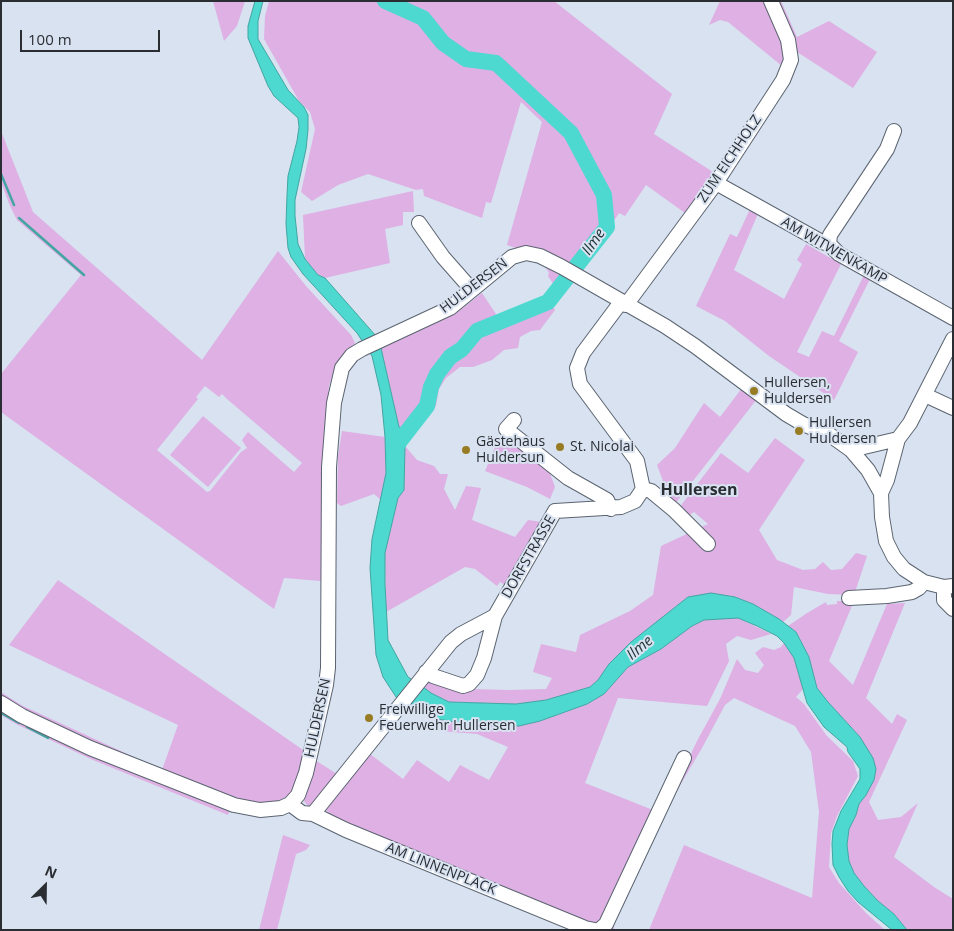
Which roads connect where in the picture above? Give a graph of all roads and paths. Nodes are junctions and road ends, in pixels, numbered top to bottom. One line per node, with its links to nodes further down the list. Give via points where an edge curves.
1 (771, 1): 3 (street, ZUM EICHHOLZ, via 788,40 791,60 783,80)
2 (894, 131): 5 (street, via 887,149 830,235)
3 (716, 183): 5 (street, AM WITWENKAMP); 7 (street, ZUM EICHHOLZ)
4 (418, 223): 6 (street)
5 (829, 244): 8 (street, AM WITWENKAMP, via 838,254)
6 (472, 290): 7 (street, HULDERSEN, via 512,258 526,253 562,267); 27 (street, HULDERSEN, via 450,308 362,348 342,368 334,403 329,467 326,685 306,773 298,795)
7 (624, 303): 14 (street, HULDERSEN, via 694,346 786,414 830,434); 15 (street, via 582,352 577,368 580,384 637,461)
8 (953, 318)
9 (953, 339): 10 (street)
10 (925, 395): 11 (street); 13 (street)
11 (953, 408)
12 (514, 420): 17 (street, via 506,429 568,478 607,500)
13 (898, 439): 14 (street); 16 (street)
14 (851, 450): 16 (street, HULDERSEN)
15 (643, 489): 17 (street, DORFSTRASSE, via 635,500); 18 (street, via 651,491 674,510)
16 (881, 493): 19 (street, HULDERSEN, via 886,541 904,569)
17 (611, 508): 23 (street, DORFSTRASSE, via 555,511)
18 (708, 544)
19 (924, 582): 20 (street, HULDERSEN); 21 (street, via 912,592)
20 (948, 586): 22 (street, via 944,600)
21 (849, 598)
22 (953, 609)
23 (495, 616): 24 (street, via 456,638); 24 (street, via 484,658 469,684 463,686)
24 (424, 675): 28 (street)
25 (1, 703): 27 (street, via 90,748 234,805 260,810)
26 (684, 758): 29 (street, AM LINNENPLACK, via 606,924)
27 (290, 804): 28 (street, AM LINNENPLACK, via 302,813)
28 (313, 814): 29 (street, AM LINNENPLACK, via 585,928)
29 (597, 930)

